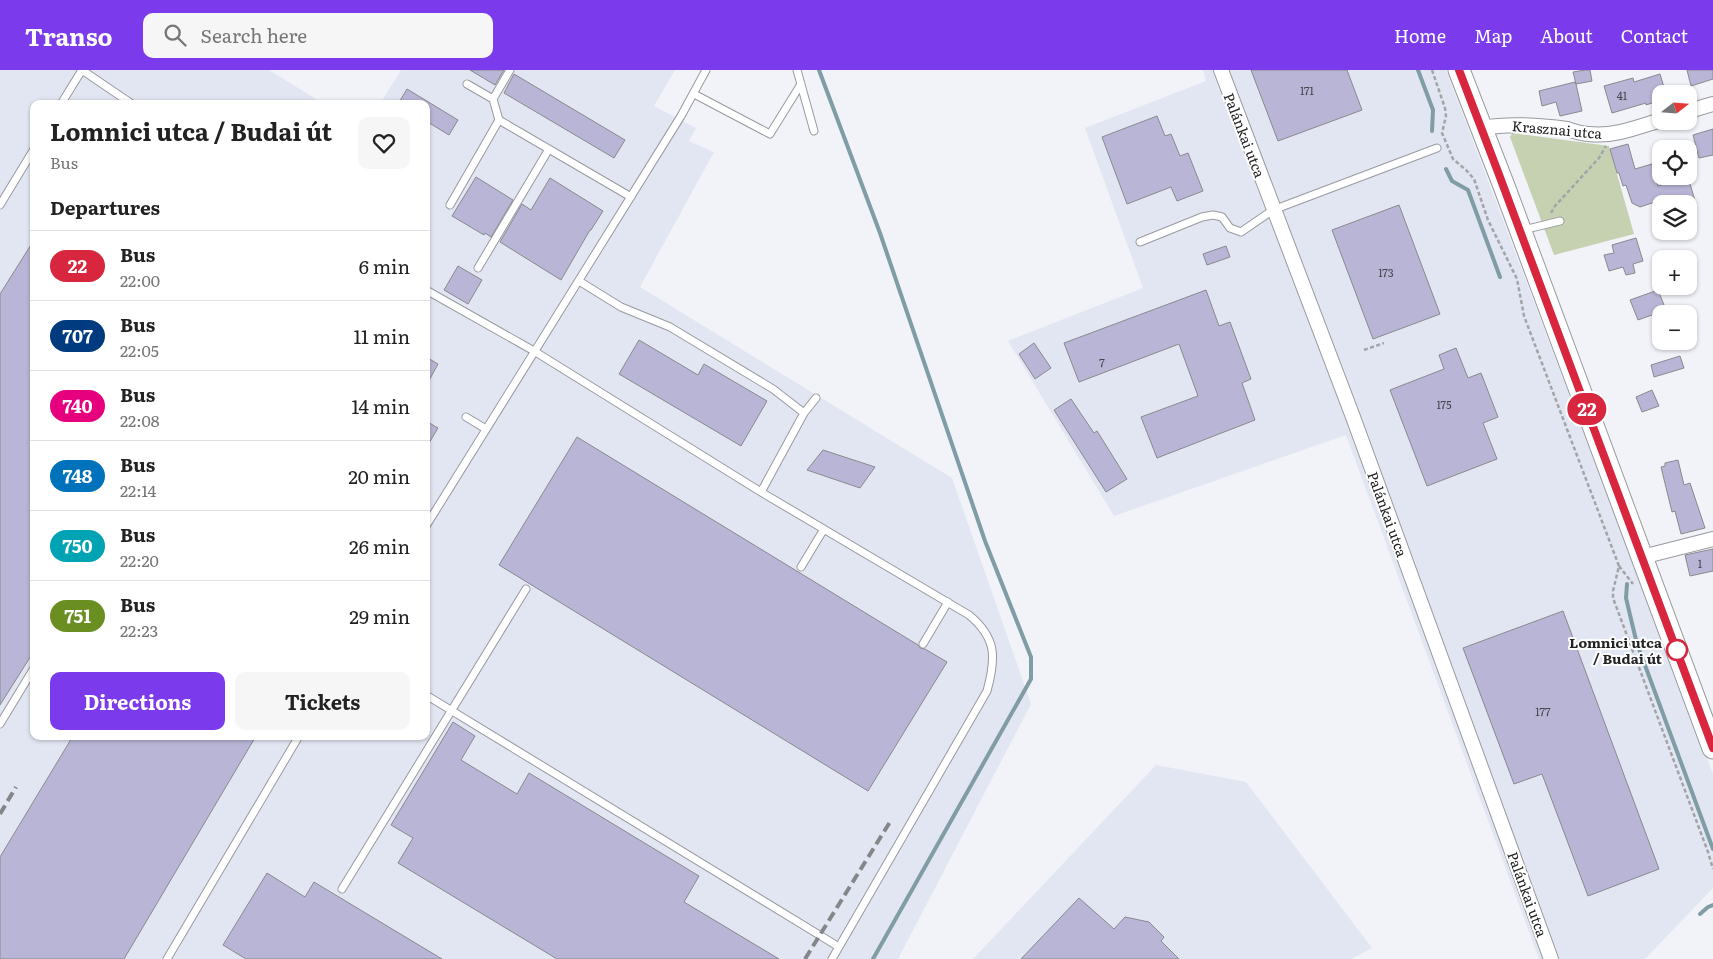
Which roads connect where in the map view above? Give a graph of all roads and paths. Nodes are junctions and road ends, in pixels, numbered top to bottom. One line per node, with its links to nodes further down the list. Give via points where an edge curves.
1 (82, 70): 12 (lane); 13 (lane)
2 (510, 70): 11 (lane)
3 (706, 70): 10 (lane)
4 (797, 70): 9 (lane)
5 (1221, 70): 27 (street, Palánkai utca)
6 (1432, 70): 47 (path, via 1446,108 1442,133 1453,159 1474,178 1488,220 1517,279 1524,316)
7 (1459, 70): 18 (main road)
8 (467, 84): 11 (lane)
9 (801, 84): 10 (lane, via 770,134); 19 (lane)
10 (694, 94): 24 (lane)
11 (493, 99): 16 (lane)
12 (63, 100)
13 (126, 100)
14 (1713, 104): 15 (street)
15 (1698, 108)
16 (499, 120): 22 (lane); 26 (lane)
17 (1652, 122): 20 (street, Krasznai utca)
18 (1482, 128): 20 (street, Krasznai utca, via 1508,124 1590,134); 30 (main road)
19 (814, 131)
20 (1613, 133): 29 (path, via 1599,158 1554,206)
21 (1437, 148): 27 (lane)
22 (549, 149): 24 (lane); 32 (lane)
23 (30, 156): 25 (lane)
24 (631, 197): 33 (lane)
25 (0, 205)
26 (450, 205)
27 (1274, 210): 31 (lane, via 1241,232 1230,228 1222,217 1213,215); 64 (street, Palánkai utca)
28 (1560, 221): 29 (lane)
29 (1547, 224): 30 (lane)
30 (1520, 230): 46 (main road)
31 (1140, 242)
32 (478, 268)
33 (579, 281): 37 (lane); 39 (lane, via 621,307 670,327 773,389)
34 (430, 292): 37 (lane)
35 (1384, 343): 36 (path)
36 (1364, 350)
37 (534, 351): 41 (lane); 42 (lane)
38 (816, 398): 39 (lane)
39 (804, 413): 42 (lane)
40 (466, 417): 41 (lane)
41 (486, 429): 43 (lane)
42 (760, 492): 44 (lane)
43 (430, 520)
44 (824, 529): 48 (lane); 51 (lane)
45 (1713, 539): 46 (street)
46 (1642, 557): 58 (main road)
47 (1619, 566): 49 (path); 59 (path, via 1613,598)
48 (801, 567)
49 (1636, 587)
50 (526, 590): 55 (lane)
51 (948, 602): 52 (lane); 61 (lane, via 986,630 993,663 987,691)
52 (923, 644)
53 (30, 675): 56 (lane)
54 (430, 697): 55 (lane)
55 (451, 710): 60 (lane); 61 (lane)
56 (0, 724)
57 (297, 740): 62 (lane)
58 (1713, 748)
59 (1713, 869)
60 (342, 890)
61 (839, 947): 63 (lane)
62 (168, 959)
63 (832, 959)
64 (1551, 959)

